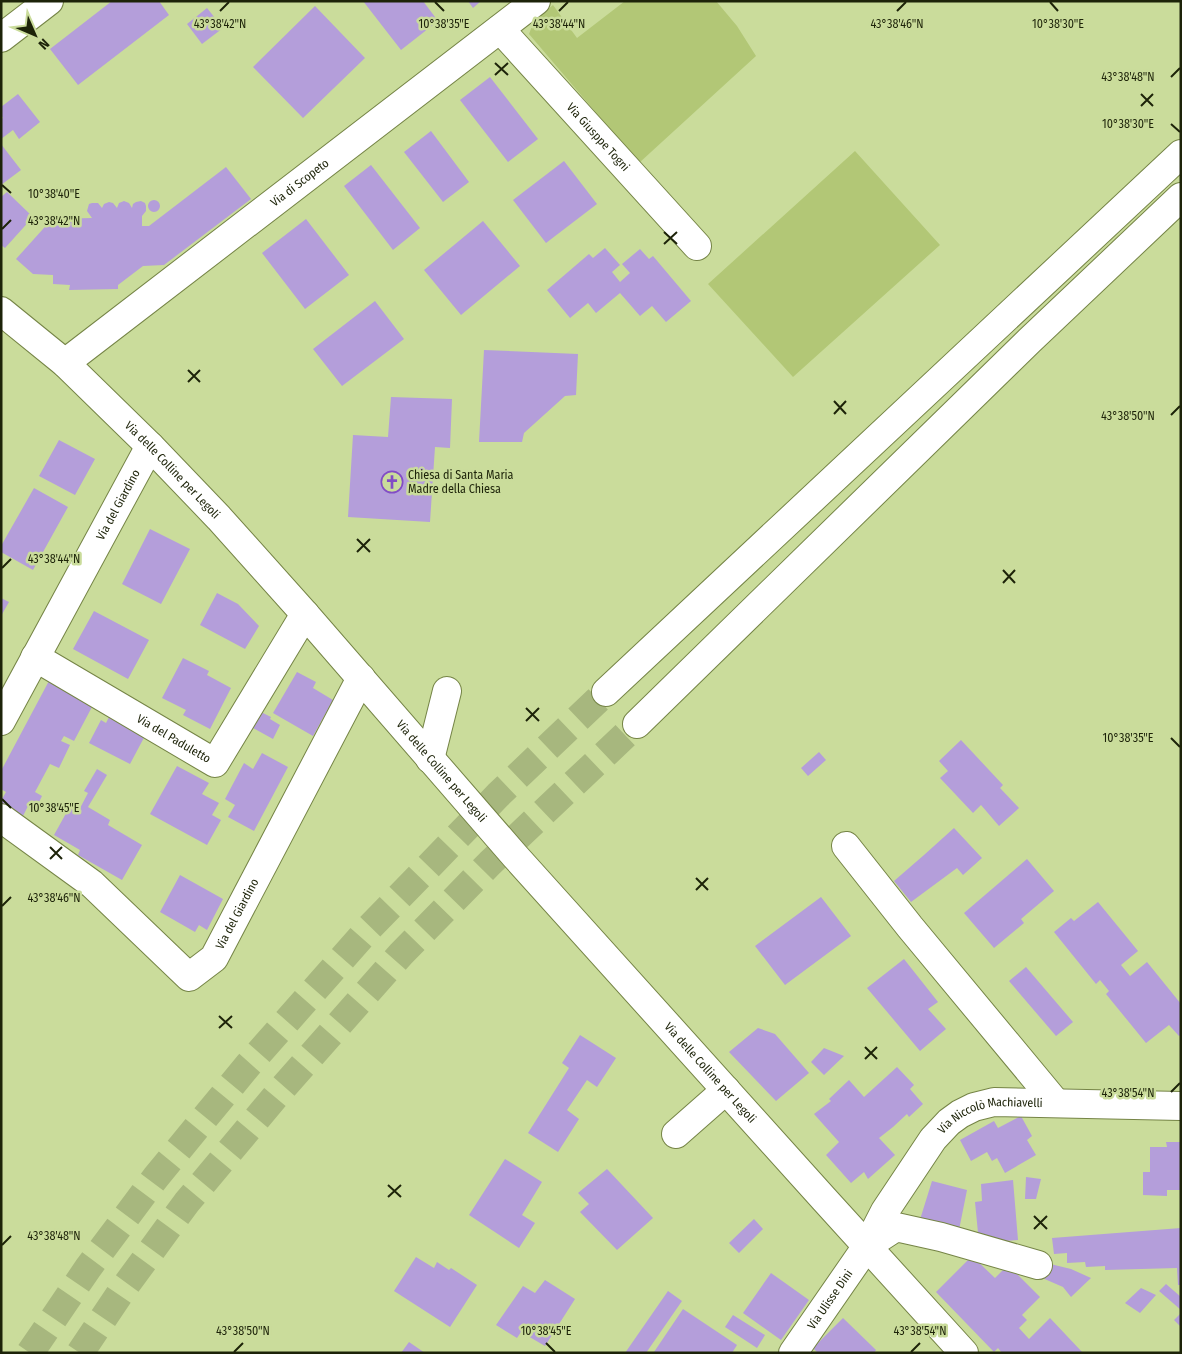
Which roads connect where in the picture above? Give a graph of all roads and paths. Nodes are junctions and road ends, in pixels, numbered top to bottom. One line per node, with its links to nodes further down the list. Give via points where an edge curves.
1 (49, 1): 4 (main road)
2 (536, 1): 3 (main road, Via di Scopeto)
3 (500, 29): 7 (main road, Via Giusppe Togni); 9 (main road, Via di Scopeto)
4 (1, 38)
5 (1181, 154): 15 (main road)
6 (1181, 197): 17 (main road)
7 (697, 246)
8 (1, 311): 9 (main road, Via delle Colline per Legoli)
9 (65, 363): 10 (main road, Via delle Colline per Legoli)
10 (150, 446): 11 (main road, Via delle Colline per Legoli); 12 (main road, Via del Giardino)
11 (305, 614): 12 (main road, Via del Paduletto, via 215,763); 13 (main road, Via delle Colline per Legoli)
12 (35, 657): 16 (main road, Via del Giardino)
13 (361, 678): 18 (main road, Via delle Colline per Legoli); 19 (main road, Via del Giardino, via 214,958 189,976 92,884)
14 (447, 690): 18 (main road)
15 (606, 692)
16 (1, 721)
17 (637, 724)
18 (430, 759): 21 (main road, Via delle Colline per Legoli)
19 (1, 818)
20 (846, 846): 22 (main road)
21 (726, 1090): 24 (main road); 25 (main road, Via delle Colline per Legoli)
22 (1056, 1103): 23 (main road, Via Niccolò Machiavelli); 25 (main road, Via Niccolò Machiavelli, via 994,1102 974,1107 949,1122 933,1139 885,1211)
23 (1181, 1106)
24 (676, 1134)
25 (867, 1246): 26 (main road, via 896,1227); 27 (main road, Via Ulisse Dini); 28 (main road, Via delle Colline per Legoli)
26 (1038, 1265)
27 (793, 1353)
28 (964, 1353)

